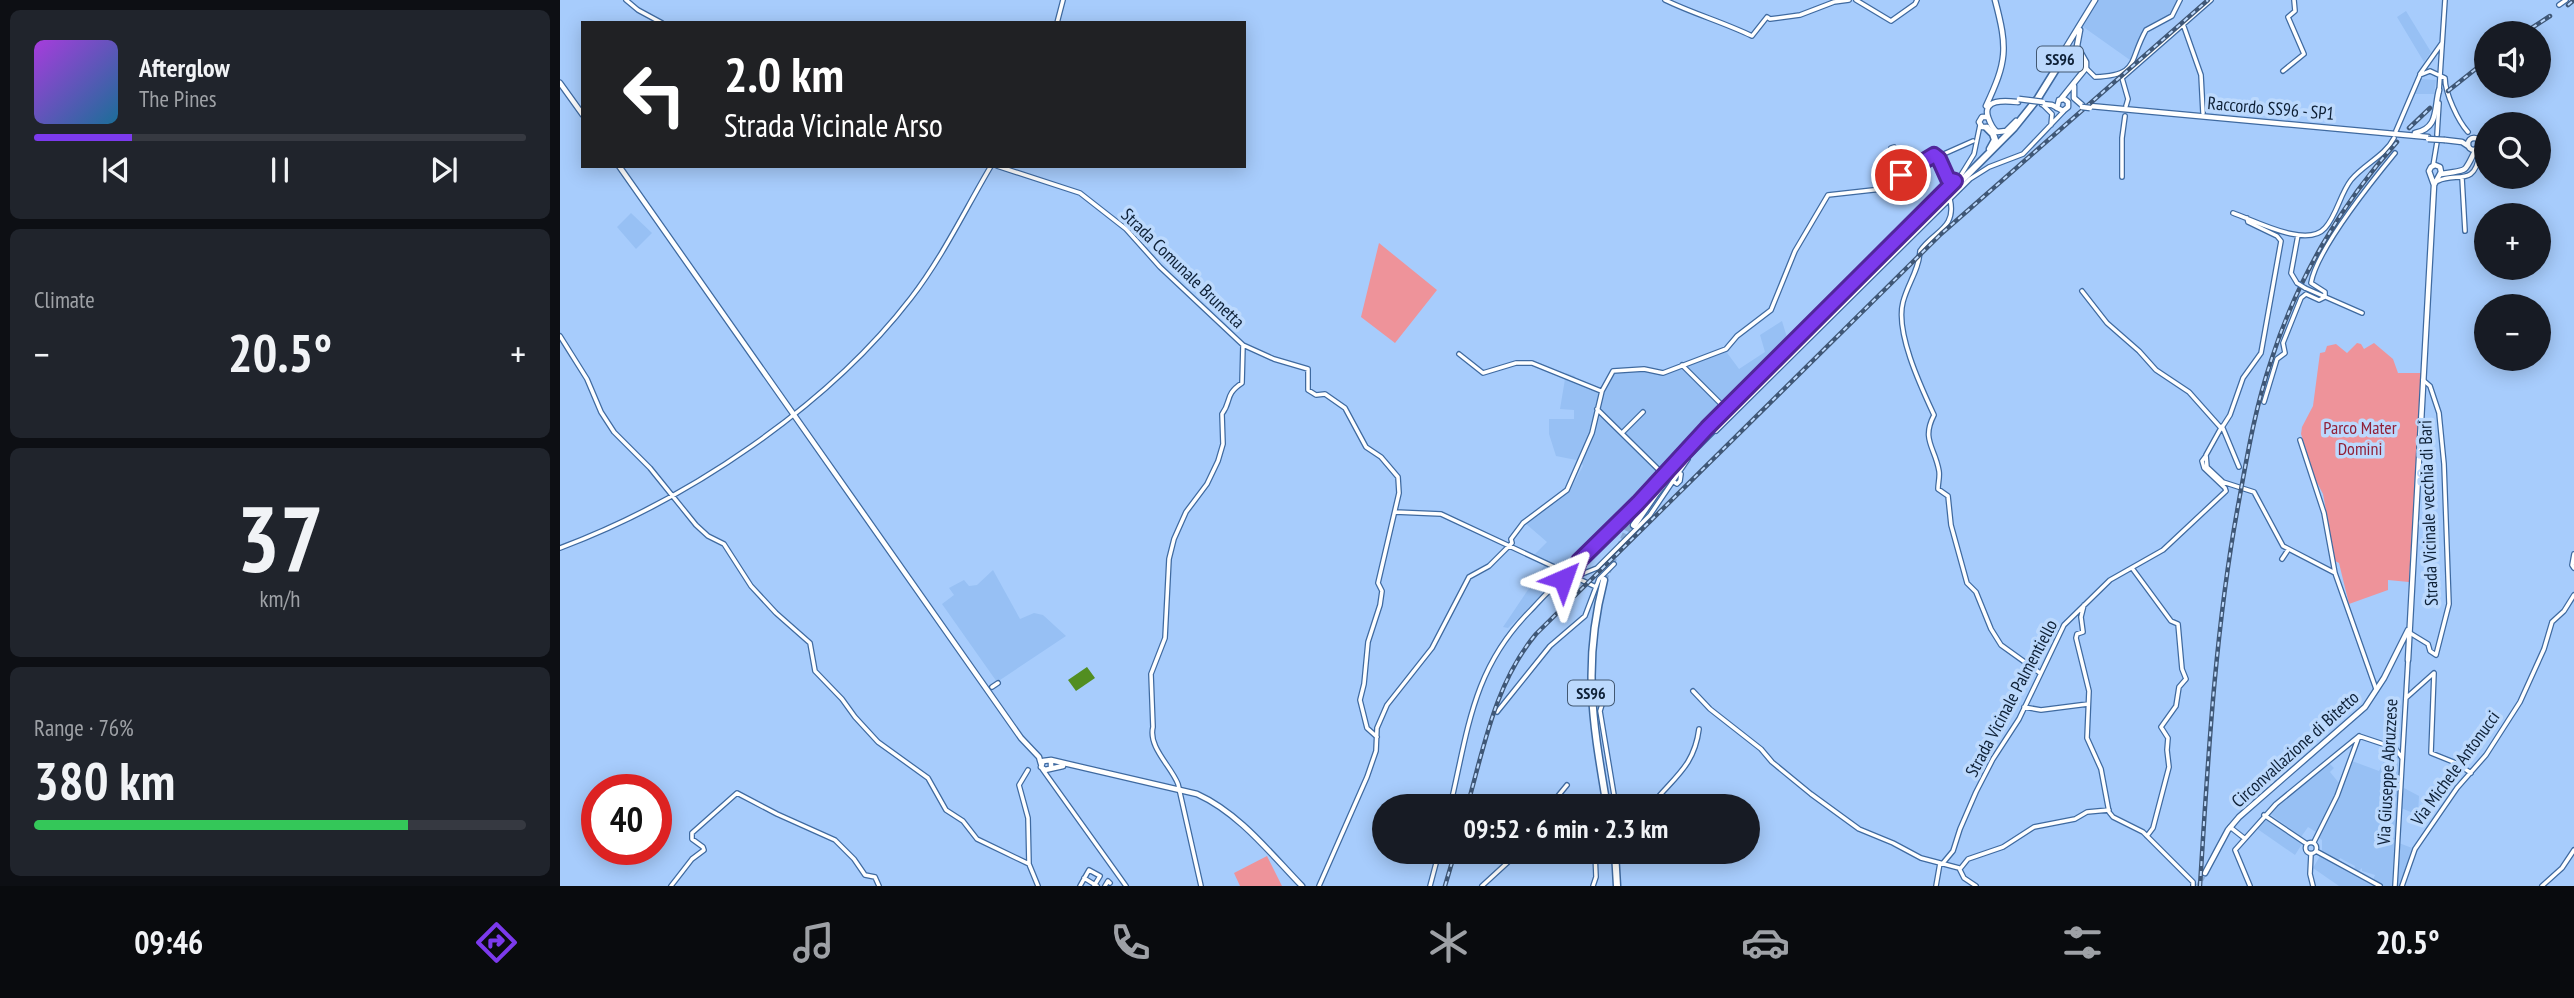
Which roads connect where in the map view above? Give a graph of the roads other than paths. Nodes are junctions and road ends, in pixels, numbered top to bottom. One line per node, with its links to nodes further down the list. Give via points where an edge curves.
1 (626, 0): 15 (street)
2 (1063, 0): 16 (street)
3 (1665, 0): 4 (street, via 1752,36 1767,17 1800,15)
4 (1849, 0)
5 (1856, 0): 6 (street, via 1891,21)
6 (1917, 0)
7 (1995, 0): 30 (main road, via 2005,47)
8 (2096, 0): 18 (main road, SS96); 43 (main road, SS96)
9 (2180, 0): 21 (street, via 2172,16 2144,32)
10 (2211, 0): 17 (street)
11 (2294, 0): 25 (street, via 2295,11 2288,17 2304,54)
12 (2445, 0): 19 (street)
13 (2566, 0): 14 (street)
14 (2559, 5)
15 (658, 21)
16 (1057, 21)
17 (2183, 24): 23 (street); 42 (street, via 2203,80)
18 (2080, 30): 20 (main road, via 2076,42); 22 (main road, SS96)
19 (2442, 43): 26 (street); 27 (street)
20 (2082, 55): 22 (main road, via 2072,53); 24 (main road)
21 (2136, 55): 23 (street); 24 (street, via 2116,77 2095,77)
22 (2061, 61): 63 (highway, via 2014,128 1682,461 1632,524 1681,460)
23 (2142, 61): 38 (street, via 2122,78 2129,101)
24 (2086, 68): 29 (main road)
25 (2283, 71)
26 (2440, 74): 27 (street); 31 (street); 52 (street)
27 (2420, 75): 50 (street)
28 (560, 83): 41 (main road)
29 (2074, 86): 33 (main road); 36 (main road); 37 (main road, via 2074,98)
30 (1996, 88): 32 (main road, via 1996,96); 39 (main road)
31 (2439, 90): 51 (main road, via 2435,117 2426,130); 53 (street)
32 (2004, 98): 34 (main road); 39 (main road)
33 (2060, 99): 35 (main road); 36 (main road); 40 (main road)
34 (2018, 101): 35 (main road, bridge); 45 (main road, via 1995,102)
35 (2042, 103): 40 (main road); 47 (street, via 2052,114)
36 (2067, 106): 37 (main road, Raccordo SS96 - SP1); 40 (main road); 46 (street)
37 (2082, 106): 49 (main road, Raccordo SS96 - SP1, bridge)
38 (2126, 106)
39 (1986, 107): 45 (main road)
40 (2057, 108): 46 (street)
41 (581, 112)
42 (2203, 113)
43 (2022, 116): 48 (main road, via 2003,132); 63 (highway)
44 (2125, 116): 70 (street)
45 (1985, 117): 48 (main road); 48 (main road)
46 (2056, 119): 47 (street)
47 (2050, 126): 75 (street, via 2018,157 1982,170)
48 (1984, 127): 63 (highway, via 1995,140); 73 (street, via 1971,161)
49 (2314, 127): 51 (main road, Raccordo SS96 - SP1); 54 (main road, Raccordo SS96 - SP1)
50 (2396, 131)
51 (2379, 132): 54 (main road, Raccordo SS96 - SP1)
52 (2468, 132)
53 (2437, 135)
54 (2428, 137): 56 (main road, Raccordo SS96 - SP1, bridge)
55 (2393, 140): 80 (street, via 2352,178 2324,229 2312,236)
56 (2457, 140): 57 (main road, Raccordo SS96 - SP1); 61 (main road)
57 (2469, 140): 61 (main road); 61 (main road, via 2479,140 2480,145)
58 (1973, 141): 64 (street)
59 (2437, 142): 69 (street)
60 (1894, 147): 64 (street, via 1901,175 1933,155)
61 (2472, 148): 69 (main road, via 2466,169)
62 (2395, 153): 82 (street, via 2354,206 2317,266 2311,283 2325,292)
63 (1987, 154)
64 (1937, 158): 72 (street); 87 (street, via 1891,188 1828,195 1795,251 1771,310 1726,349)
65 (620, 168): 94 (main road)
66 (990, 168): 94 (street, via 910,300 825,389)
67 (1003, 168): 85 (street, Strada Comunale Brunetta, via 1080,193 1126,229)
68 (2474, 170): 71 (street)
69 (2437, 171): 76 (main road)
70 (2122, 177)
71 (2462, 178): 76 (street, via 2438,180); 79 (street)
72 (1948, 179): 73 (street); 74 (street)
73 (1955, 181): 74 (street)
74 (1950, 186): 92 (street)
75 (1948, 201): 112 (street, via 1694,453 1650,515 1597,568); 123 (street, via 1951,206 1944,229 1920,251 1902,309 1906,338 1934,415 1928,425 1940,474 1938,489 1948,496 1967,583 1976,592 2001,645)
76 (2433, 203): 88 (main road)
77 (2233, 213): 78 (street)
78 (2246, 218): 80 (street); 95 (street, via 2281,241 2261,353 2243,378)
79 (2465, 231)
80 (2296, 234): 82 (street, bridge, via 2291,273 2297,283)
81 (2082, 291): 95 (street, via 2106,323 2157,370 2189,392)
82 (2325, 298): 83 (street); 90 (street, via 2305,294 2301,298)
83 (2362, 313)
84 (560, 336): 101 (street, via 614,432)
85 (1243, 345): 102 (street, Strada Comunale Brunetta, via 1308,369 1308,390 1325,394 1347,410 1366,447 1398,477); 151 (street, via 1242,383 1227,396 1218,461 1174,540 1165,638 1151,674 1151,735 1173,771)
86 (1459, 354): 89 (street, via 1483,373 1532,363)
87 (1682, 365): 89 (street, via 1661,373 1615,369); 92 (street)
88 (2423, 380): 118 (main road); 119 (street, Strada Vicinale vecchia di Bari, via 2432,393 2441,425 2449,604 2436,654)
89 (1602, 391): 91 (street)
90 (2264, 402)
91 (1597, 408): 96 (street); 103 (street, via 1592,433 1567,490 1523,523)
92 (1726, 409): 100 (street)
93 (1643, 412): 96 (street)
94 (793, 414): 101 (street, via 729,462); 126 (main road)
95 (2222, 428): 98 (street); 99 (street)
96 (1622, 433): 100 (street)
97 (2300, 440): 111 (street, via 2324,513)
98 (2205, 457): 105 (street, via 2207,467 2223,482 2254,492); 109 (street, Strada Vicinale Palmentiello, via 2204,468 2226,491 2163,550)
99 (2239, 467)
100 (1663, 474): 112 (street, via 1576,566)
101 (672, 496): 104 (street); 168 (street, via 696,525 724,544 751,586 810,643 815,671 878,742 928,778 946,810 963,821 977,839)
102 (1395, 512): 103 (street, via 1441,514); 139 (street, Strada Comunale Brunetta, via 1381,562 1380,605 1368,642 1360,700 1367,728)
103 (1509, 546): 113 (street); 139 (street, via 1489,566 1469,577 1432,648 1387,705)
104 (560, 548)
105 (2288, 550): 107 (street); 111 (street)
106 (2574, 554): 110 (street)
107 (2281, 559)
108 (1614, 564): 115 (street)
109 (2132, 568): 117 (street, Strada Vicinale Palmentiello, via 2113,578); 160 (street, via 2171,621 2178,624 2186,679 2179,687 2176,706 2161,727 2168,738 2169,767)
110 (2574, 568)
111 (2335, 573): 130 (street)
112 (1576, 576): 113 (street); 113 (street, via 1571,584); 115 (street)
113 (1563, 577): 152 (street, via 1508,634 1485,671)
114 (1605, 581): 154 (highway, SS96, via 1593,633 1590,680)
115 (1596, 587): 135 (street, via 1585,616 1550,646)
116 (2574, 595): 148 (street, Via Michele Antonucci, via 2552,622 2520,702)
117 (2084, 605): 123 (street, Strada Vicinale Palmentiello, via 2062,627); 133 (street, via 2083,632 2076,640)
118 (2409, 621): 119 (main road); 120 (main road, Circonvallazione di Bitetto)
119 (2410, 633): 122 (main road)
120 (2402, 642): 121 (main road, Circonvallazione di Bitetto); 122 (main road); 124 (main road, Circonvallazione di Bitetto)
121 (2397, 654): 122 (main road); 124 (main road, Circonvallazione di Bitetto)
122 (2408, 655): 132 (street, Via Giuseppe Abruzzese)
123 (2040, 673): 134 (street, Strada Vicinale Palmentiello)
124 (2382, 681): 130 (main road, Circonvallazione di Bitetto)
125 (998, 684): 127 (street)
126 (985, 686): 127 (street); 131 (main road)
127 (992, 687): 131 (street)
128 (1604, 689): 155 (street, via 1600,711)
129 (1693, 691): 167 (street, via 1772,762 1852,824)
130 (2377, 691): 159 (main road, Circonvallazione di Bitetto, via 2360,713)
131 (991, 695): 137 (main road)
132 (2406, 698): 142 (street, Via Giuseppe Abruzzese, via 2403,745); 148 (street, via 2434,673 2431,753)
133 (2088, 704): 134 (street, via 2041,710); 157 (street, via 2087,736 2101,769)
134 (2024, 707): 167 (street, Strada Vicinale Palmentiello, via 1993,759 1953,851)
135 (1497, 712)
136 (1699, 729): 156 (street, via 1689,762)
137 (1018, 732): 143 (main road); 144 (main road)
138 (2359, 736): 140 (street); 141 (street); 142 (street)
139 (1377, 737): 187 (street, via 1367,777)
140 (2349, 743): 141 (street); 158 (street)
141 (2356, 746): 162 (street)
142 (2398, 749): 197 (street, Via Giuseppe Abruzzese, via 2402,760)
143 (1050, 760): 144 (main road, via 1044,759); 145 (main road); 146 (main road)
144 (1042, 766): 146 (main road); 149 (street)
145 (1073, 766): 146 (main road); 151 (main road)
146 (1051, 768): 149 (street)
147 (1028, 770): 168 (street, via 1019,785 1028,818)
148 (2471, 773): 198 (street, Via Michele Antonucci, via 2415,849)
149 (1053, 783): 178 (street)
150 (1567, 785): 153 (street)
151 (1178, 789): 185 (street); 186 (main road, via 1197,793 1227,811)
152 (1453, 794)
153 (1560, 794)
154 (1606, 794)
155 (1614, 794)
156 (1661, 794)
157 (2109, 810): 160 (street, via 2113,817); 173 (street, via 2034,827 2003,847 1968,859)
158 (2264, 815): 161 (street); 163 (street)
159 (2230, 827): 161 (street); 174 (main road, Circonvallazione di Bitetto)
160 (2147, 836): 177 (street)
161 (2244, 838): 194 (street, via 2235,850)
162 (2314, 842): 163 (street); 165 (street)
163 (2307, 845): 166 (street)
164 (2574, 850): 199 (street)
165 (2316, 851): 166 (street); 196 (street)
166 (2311, 854): 195 (street)
167 (1942, 863): 173 (street); 192 (street, Strada Vicinale Palmentiello)
168 (1029, 864): 181 (street)
169 (1436, 864): 188 (street)
170 (1506, 864): 189 (street)
171 (1595, 864): 190 (street)
172 (1615, 864): 191 (highway)
173 (1960, 869): 193 (street)
174 (2205, 873)
175 (1084, 878): 182 (street); 183 (street); 183 (street, via 1088,870 1100,876)
176 (1110, 883): 184 (street)
177 (2193, 884)
178 (1123, 885)
179 (671, 886): 180 (street, via 704,850 692,834 737,793 835,840)
180 (879, 886)
181 (1038, 886)
182 (1080, 886)
183 (1095, 886)
184 (1105, 886)
185 (1200, 886)
186 (1302, 886)
187 (1319, 886)
188 (1430, 886)
189 (1482, 886)
190 (1593, 886)
191 (1616, 886)
192 (1936, 886)
193 (1976, 886)
194 (2250, 886)
195 (2313, 886)
196 (2380, 886)
197 (2395, 886)
198 (2402, 886)
199 (2542, 886)

